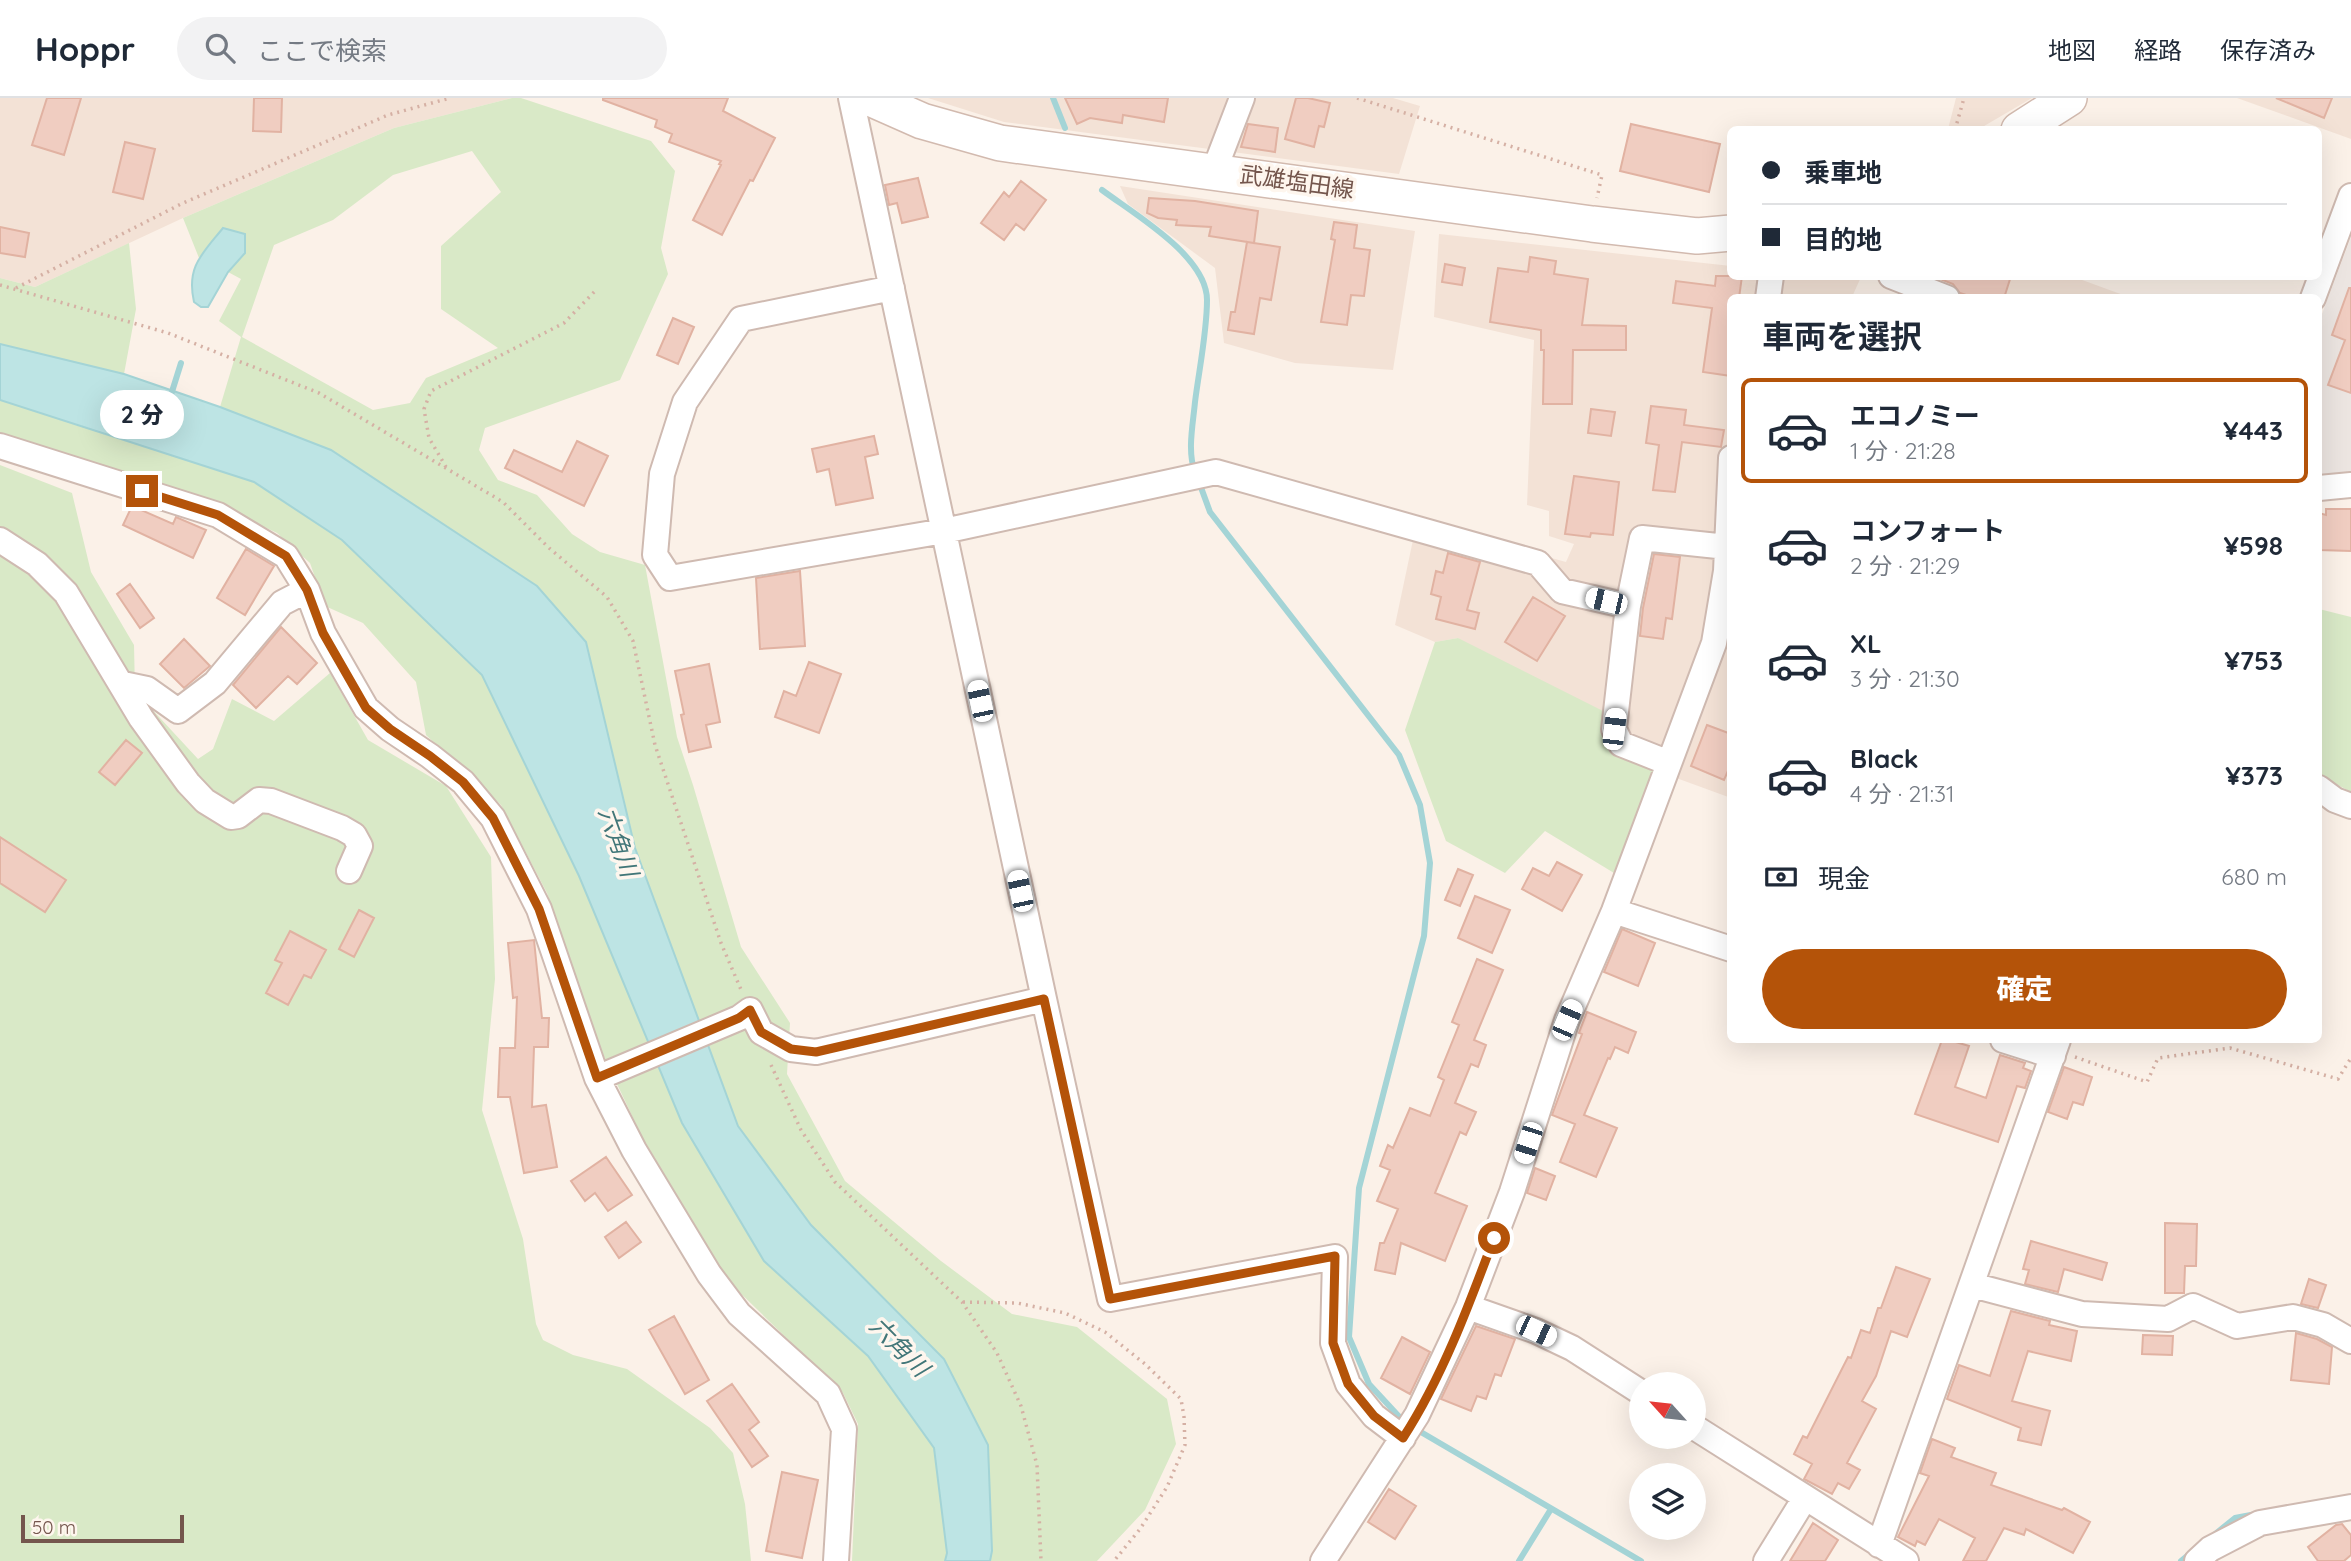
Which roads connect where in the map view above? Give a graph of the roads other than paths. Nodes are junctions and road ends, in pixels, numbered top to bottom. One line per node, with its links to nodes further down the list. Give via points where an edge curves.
1 (851, 98): 11 (street)
2 (870, 98): 6 (main road, 武雄塩田線, via 922,121 1000,143)
3 (1242, 98): 6 (street)
4 (2069, 98): 5 (main road)
5 (2025, 126)
6 (1214, 171): 8 (main road, 武雄塩田線, via 1592,224 1697,236)
7 (2351, 196): 9 (street)
8 (1727, 233)
9 (2322, 276)
10 (1901, 280): 12 (street)
11 (892, 288): 16 (street); 16 (street, via 741,319 685,402 662,474 655,555 670,578)
12 (1937, 294)
13 (0, 446): 20 (street, via 218,515 286,556)
14 (2351, 485): 15 (street)
15 (2322, 488)
16 (944, 531): 21 (street, via 1216,472 1538,563 1562,591); 29 (street)
17 (0, 540): 22 (street, via 37,564 66,593)
18 (1727, 563): 21 (street, via 1642,538)
19 (1727, 569): 23 (street, via 1714,643)
20 (307, 590): 22 (street, via 282,603 215,683 178,711 147,689); 32 (street, via 323,633 366,708 463,782 493,818 539,909)
21 (1628, 606): 23 (street, via 1614,729 1621,744)
22 (123, 684): 26 (street, via 142,718 205,801 231,817 259,800 271,801 342,828 354,835 359,846)
23 (1669, 763): 27 (street)
24 (2322, 790): 25 (street)
25 (2351, 806)
26 (349, 871)
27 (1614, 911): 28 (street); 34 (street, via 1567,1020 1512,1192)
28 (1727, 948)
29 (1044, 999): 32 (street, via 816,1052 791,1049 761,1032 744,1014); 38 (street, via 1110,1299 1335,1256 1333,1343 1348,1384 1374,1416)
30 (2023, 1043): 31 (street)
31 (2056, 1048): 33 (street)
32 (603, 1076): 42 (street, via 634,1150 709,1274 739,1314 828,1394 844,1429)
33 (1972, 1285): 35 (street, via 2082,1314 2168,1319 2193,1306 2237,1326 2293,1317 2323,1325); 41 (street)
34 (1468, 1307): 36 (street, via 1572,1348); 38 (street)
35 (2351, 1341)
36 (1629, 1385)
37 (1706, 1435): 39 (street)
38 (1403, 1438): 43 (street)
39 (1805, 1499): 41 (street); 44 (street)
40 (2351, 1507): 46 (street, via 2260,1523 2210,1549)
41 (1879, 1545): 45 (street)
42 (836, 1561)
43 (1323, 1561)
44 (1766, 1561)
45 (1906, 1561)
46 (2197, 1561)

